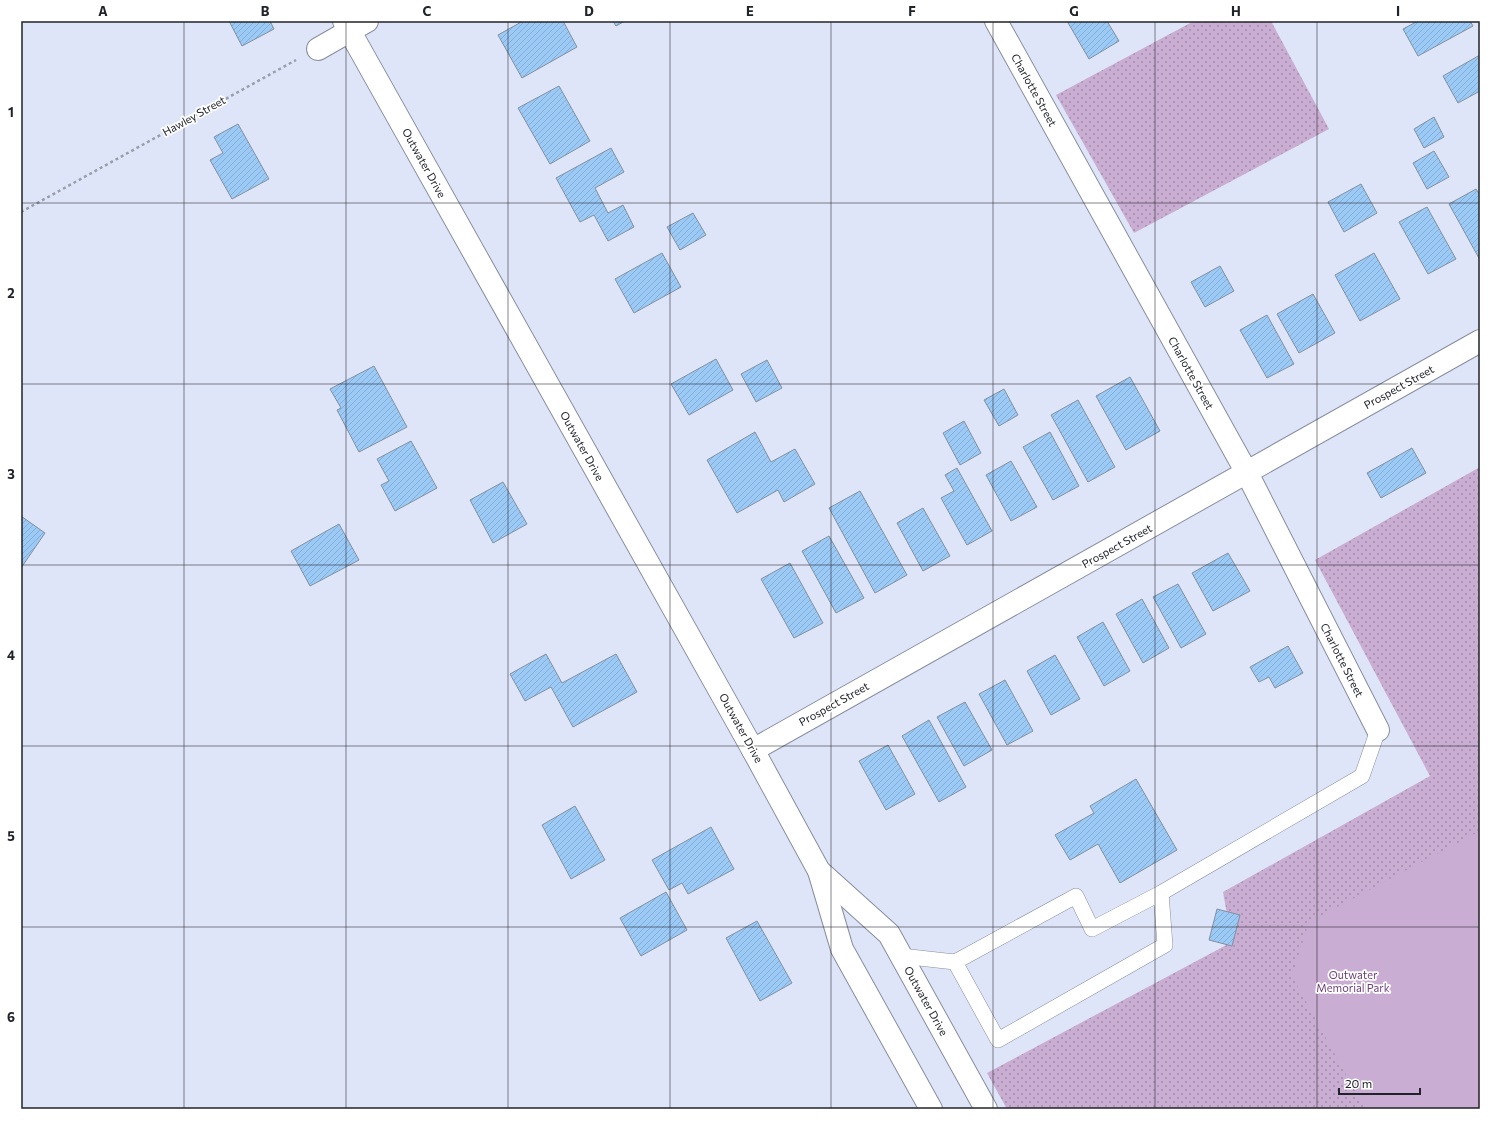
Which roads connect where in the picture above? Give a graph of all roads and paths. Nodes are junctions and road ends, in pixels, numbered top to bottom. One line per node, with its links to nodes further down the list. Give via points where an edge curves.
1 (996, 21): 6 (street, Charlotte Street)
2 (354, 24): 3 (street); 8 (street, Outwater Drive)
3 (318, 49): 4 (path, Hawley Street)
4 (21, 212)
5 (1480, 341): 6 (street, Prospect Street)
6 (1247, 473): 7 (street, Charlotte Street); 8 (street, Prospect Street)
7 (1378, 730): 10 (lane, via 1362,776)
8 (753, 750): 9 (street, Outwater Drive)
9 (819, 871): 11 (street, Outwater Drive, via 889,934); 13 (street, Outwater Drive, via 842,949)
10 (1161, 893): 12 (lane, via 1092,929 1076,896); 12 (lane, via 1165,945 998,1040)
11 (901, 956): 12 (lane); 14 (street, Outwater Drive)
12 (955, 962)
13 (931, 1109)
14 (986, 1109)

